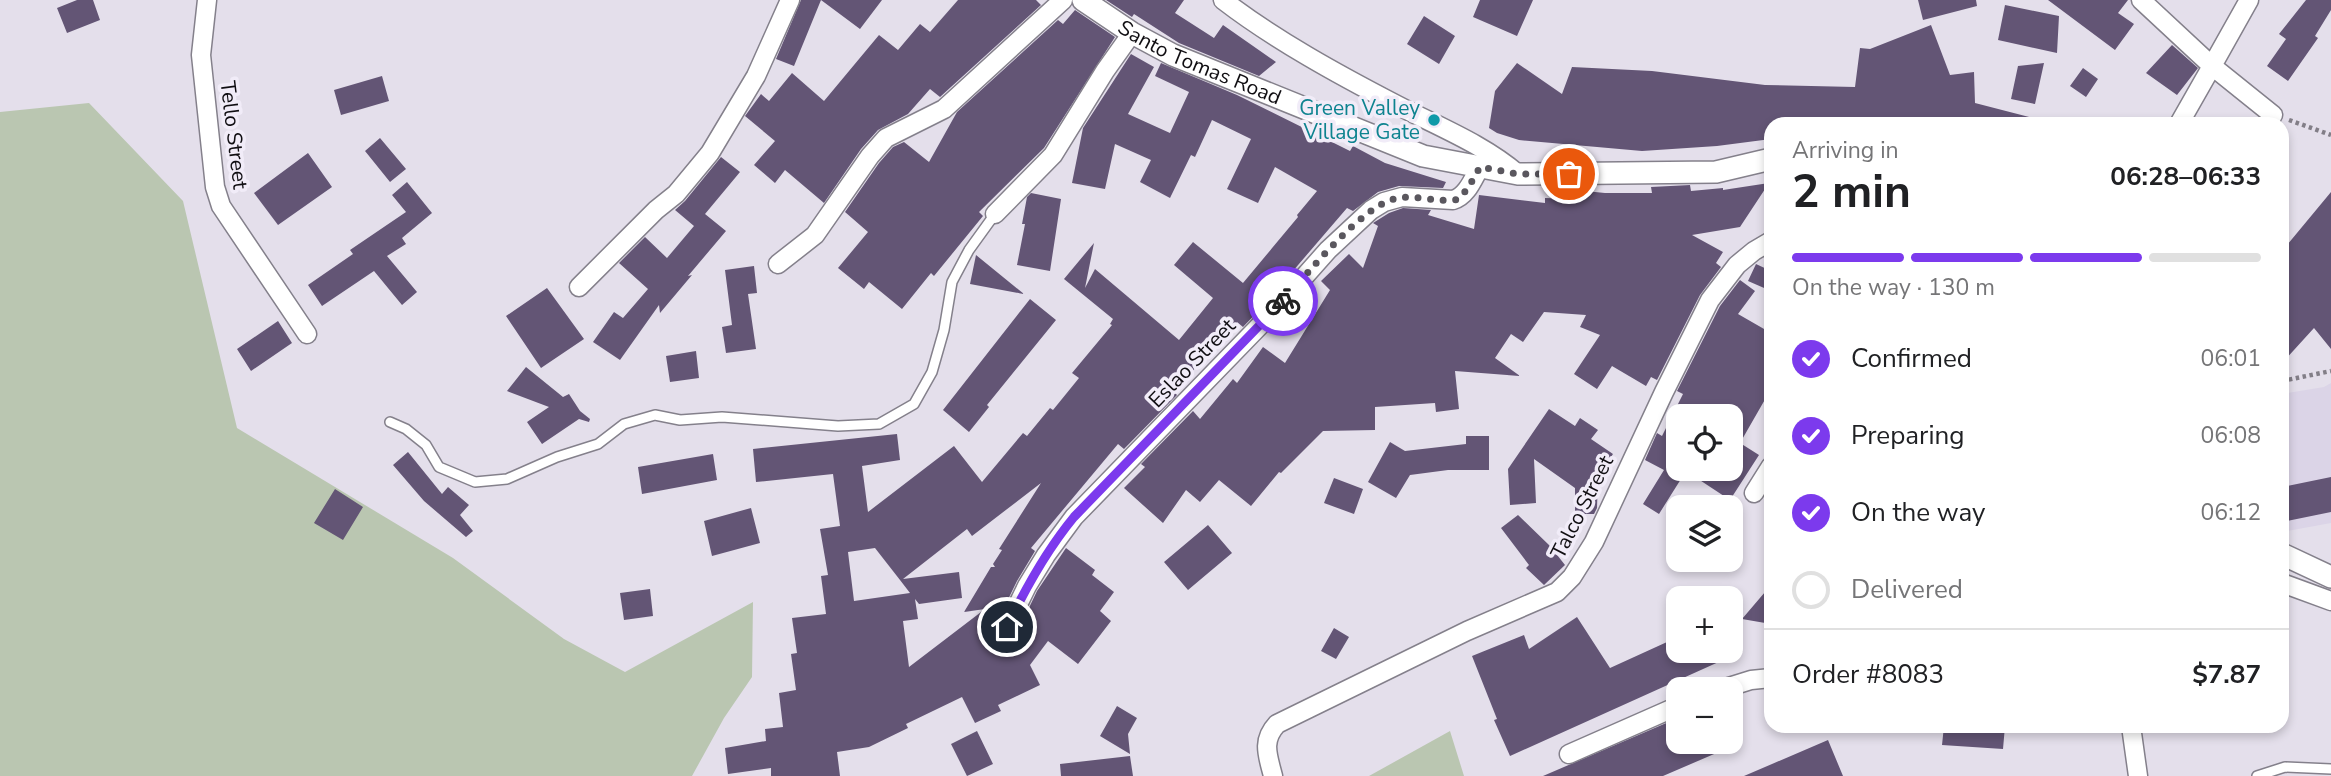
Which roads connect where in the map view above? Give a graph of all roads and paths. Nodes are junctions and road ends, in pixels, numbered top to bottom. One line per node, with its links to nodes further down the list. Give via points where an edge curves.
1 (207, 0): 22 (street, Tello Street, via 201,55 215,187 221,206)
2 (790, 0): 21 (street, via 757,76 710,153 676,194)
3 (1063, 0): 20 (street, via 944,109 886,138 814,235)
4 (1083, 0): 8 (street, Santo Tomas Road)
5 (1223, 0): 17 (street, via 1367,89 1484,148)
6 (2141, 0): 9 (street)
7 (2249, 0): 9 (street)
8 (1132, 33): 16 (street, Santo Tomas Road, via 1173,55 1423,156); 18 (street, via 1053,155)
9 (2212, 66): 10 (street); 11 (street)
10 (2273, 115): 12 (path)
11 (2183, 117)
12 (2279, 117)
13 (2289, 121): 14 (path)
14 (2331, 135)
15 (1764, 161): 17 (street, Santo Tomas Road, via 1716,172)
16 (1480, 167): 17 (street, Santo Tomas Road); 32 (street, Eslao Street, via 1459,199 1402,197 1384,202 1328,250 1074,517 1027,586)
17 (1518, 174)
18 (995, 214): 25 (lane, via 952,282 932,372 914,404 879,424 838,426 722,417 680,420 655,415 624,424 598,444 507,480 475,482 439,467 425,444)
19 (1764, 245): 39 (street, Talco Street, via 1737,265 1710,300 1594,542 1572,577 1557,592 1277,724 1266,746)
20 (778, 264)
21 (579, 287)
22 (307, 334)
23 (2331, 371): 24 (path)
24 (2289, 380)
25 (390, 422)
26 (1764, 477): 27 (street)
27 (1754, 493)
28 (2289, 557): 29 (street)
29 (2331, 578)
30 (2289, 586): 31 (street)
31 (2331, 601)
32 (1007, 627)
33 (1764, 679): 34 (street)
34 (1743, 682)
35 (1666, 711): 37 (street)
36 (2132, 733): 40 (street)
37 (1569, 754)
38 (2331, 769): 41 (lane, via 2286,767)
39 (1273, 776)
40 (2138, 776)
41 (2257, 776)

